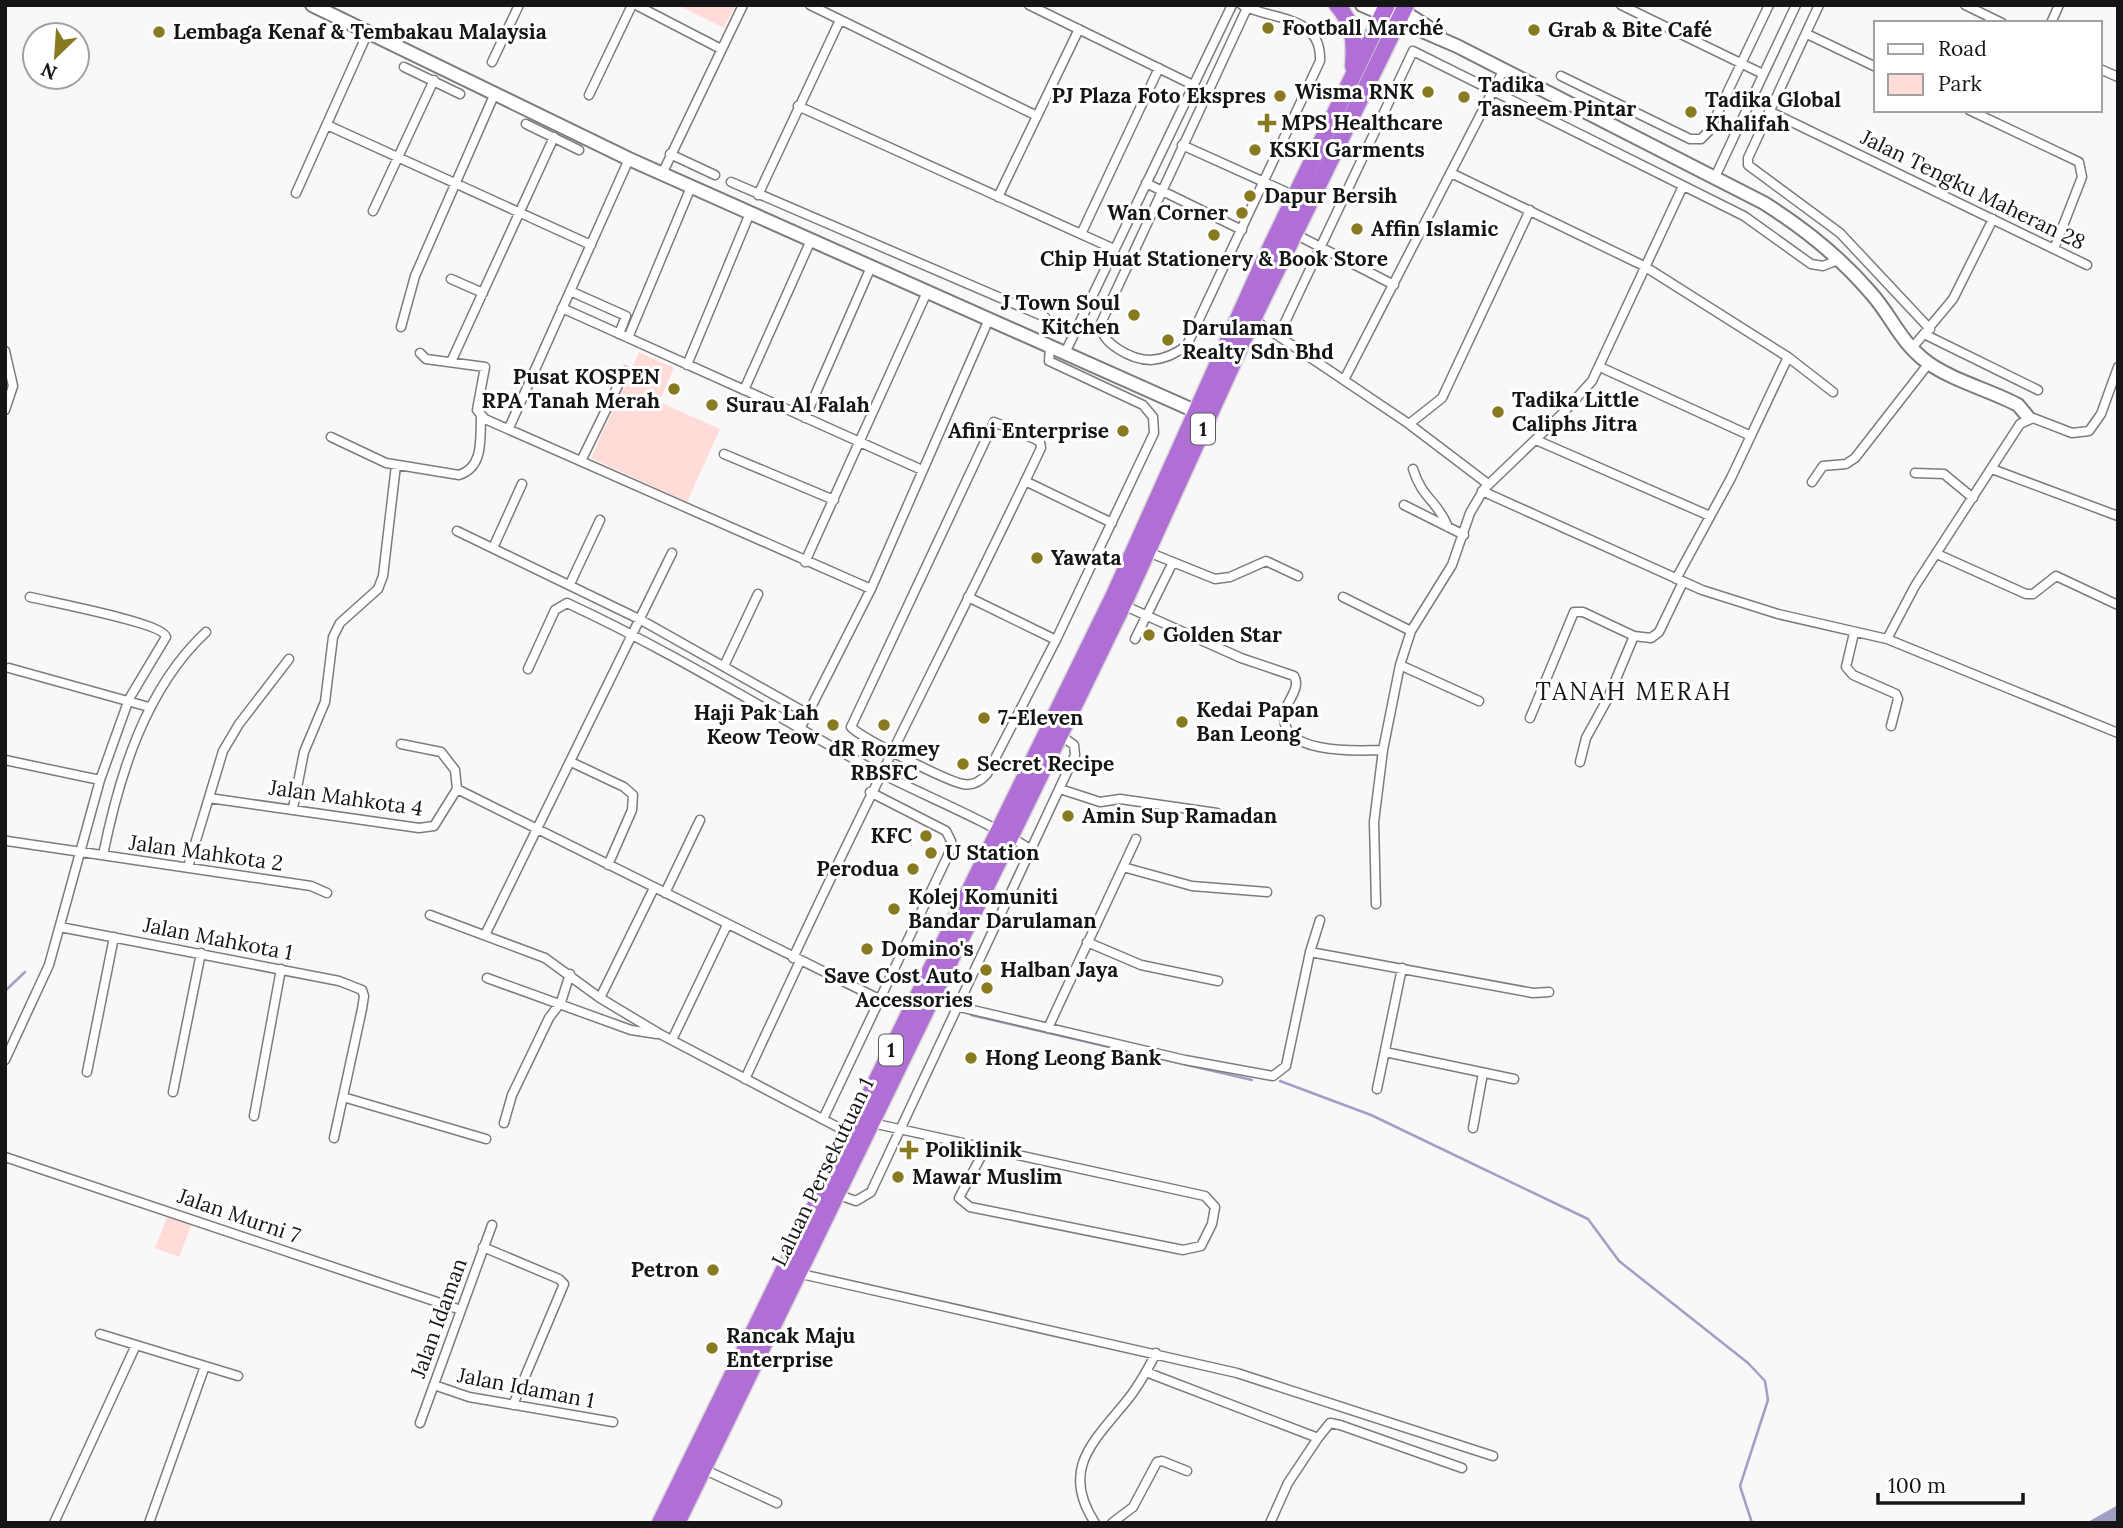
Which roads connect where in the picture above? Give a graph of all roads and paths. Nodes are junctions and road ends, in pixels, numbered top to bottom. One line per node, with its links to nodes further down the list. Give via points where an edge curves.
1 (312, 5): 22 (street)
2 (519, 5): 25 (street)
3 (634, 5): 24 (street); 41 (street)
4 (743, 5): 24 (street)
5 (810, 5): 18 (street)
6 (1232, 5): 37 (street)
7 (1337, 5): 33 (highway, via 1351,23)
8 (1362, 5): 17 (street)
9 (1621, 5): 26 (street)
10 (1769, 5): 26 (street)
11 (1796, 5): 32 (street)
12 (1819, 5): 23 (street)
13 (1965, 5): 19 (street)
14 (2059, 5): 20 (street)
15 (1033, 6): 21 (street)
16 (1245, 6): 49 (street); 59 (street, via 1293,19 1308,28 1321,54)
17 (1394, 11): 30 (street); 33 (highway, Laluan Persekutuan 1 / 1); 76 (highway, Laluan Persekutuan 1 / 1)
18 (840, 20): 42 (street); 45 (street)
19 (1998, 21)
20 (2052, 21)
21 (1079, 29): 29 (street); 45 (street)
22 (368, 32): 39 (street); 47 (street)
23 (1807, 34): 27 (street); 43 (street)
24 (721, 49): 51 (street)
25 (492, 62)
26 (1740, 63): 32 (street); 34 (street, via 1709,131 1696,140)
27 (1874, 66)
28 (404, 67): 36 (street)
29 (1159, 68): 37 (street); 75 (street)
30 (1504, 69): 38 (street); 57 (street)
31 (2102, 70): 35 (street)
32 (1763, 74): 57 (street)
33 (1352, 76): 67 (highway, Laluan Persekutuan 1 / 1)
34 (1561, 76)
35 (2118, 78)
36 (434, 80): 40 (street); 52 (street)
37 (1193, 85): 60 (street)
38 (1493, 90): 54 (street); 62 (street); 79 (street, via 1413,51)
39 (495, 93): 53 (street); 61 (street)
40 (460, 94)
41 (589, 95)
42 (798, 106): 66 (street); 68 (street)
43 (1769, 111): 73 (street, Jalan Tengku Maheran 28); 96 (street, via 1748,158 1751,169 1840,233)
44 (1973, 112): 81 (street, via 2082,166 2082,177)
45 (1037, 116): 68 (street)
46 (526, 124): 48 (street)
47 (327, 125): 52 (street); 65 (street)
48 (554, 137): 50 (street); 71 (street)
49 (1182, 145): 59 (street); 64 (street)
50 (579, 150)
51 (670, 155): 55 (street); 56 (street)
52 (398, 158): 61 (street); 70 (street)
53 (629, 159): 55 (street); 78 (street)
54 (1451, 173): 69 (street); 87 (street)
55 (662, 174): 63 (street)
56 (715, 175)
57 (1715, 177): 82 (street, via 1788,218)
58 (731, 182): 66 (street)
59 (1264, 182): 67 (street); 74 (street)
60 (1146, 183): 64 (street); 80 (street)
61 (456, 184): 71 (street); 95 (street, via 415,276)
62 (1683, 186): 82 (street, via 1752,221 1814,266); 84 (street)
63 (691, 187): 72 (street); 98 (street)
64 (1161, 191): 74 (street); 74 (street, via 1102,317 1102,337 1111,345 1145,359 1181,350)
65 (296, 193)
66 (758, 195): 92 (street)
67 (1295, 196): 118 (highway, Laluan Persekutuan 1 / 1)
68 (999, 197): 75 (street)
69 (1530, 210): 84 (street); 122 (street, via 1442,398)
70 (373, 211)
71 (520, 213): 78 (street); 90 (street)
72 (750, 213): 77 (street); 107 (street)
73 (1993, 219): 81 (street, Jalan Tengku Maheran 28); 96 (street, via 1954,299)
74 (1242, 230)
75 (1081, 234): 80 (street)
76 (1295, 234): 79 (street); 94 (highway, Laluan Persekutuan 1 / 1)
77 (811, 240): 85 (street); 113 (street)
78 (591, 245): 88 (street)
79 (1321, 248): 87 (street); 97 (street)
80 (1114, 249): 103 (street)
81 (2054, 249): 83 (street, Jalan Tengku Maheran 28)
82 (1838, 260): 100 (street, via 1871,292)
83 (2087, 265)
84 (1644, 266): 104 (street); 108 (street)
85 (871, 267): 89 (street); 121 (street)
86 (451, 279): 90 (street)
87 (1394, 285): 111 (street)
88 (570, 291): 91 (street); 98 (street, via 626,316)
89 (927, 292): 93 (street); 127 (street)
90 (483, 293): 105 (street)
91 (562, 309): 98 (street); 123 (street)
92 (1045, 317)
93 (989, 319): 99 (street); 133 (street)
94 (1253, 319): 97 (street); 150 (highway, Laluan Persekutuan 1 / 1)
95 (401, 327)
96 (1928, 332): 100 (street); 114 (street)
97 (1279, 335): 111 (street)
98 (624, 336): 107 (street)
99 (1051, 346): 103 (street); 116 (street, via 1049,361)
100 (1912, 348): 106 (street)
101 (5, 351): 117 (street, via 13,386)
102 (420, 353): 105 (street, via 426,359)
103 (1065, 353): 112 (street)
104 (1788, 357): 115 (street); 124 (street)
105 (451, 362): 119 (street, via 485,367 477,410)
106 (1929, 363): 120 (street, via 2018,405); 136 (street, via 1855,458 1846,464 1823,466)
107 (687, 365): 113 (street)
108 (1600, 367): 124 (street); 126 (street, via 1578,398)
109 (2118, 367): 120 (street, via 2098,422 2089,431 2072,433)
110 (625, 371): 129 (street)
111 (1344, 380): 122 (street)
112 (1135, 384): 116 (street); 118 (street)
113 (744, 390): 121 (street)
114 (2038, 390)
115 (1833, 392)
116 (1129, 398): 145 (street, via 1149,411 1155,429)
117 (5, 410)
118 (1195, 411): 205 (highway, Laluan Persekutuan 1 / 1)
119 (481, 416): 123 (street); 130 (street, via 479,453 470,472 446,475)
120 (2028, 417): 132 (street)
121 (805, 418): 127 (street)
122 (1409, 424): 138 (street)
123 (509, 428): 129 (street)
124 (1751, 436): 142 (street)
125 (331, 437): 130 (street)
126 (1536, 440): 138 (street); 142 (street)
127 (860, 442): 133 (street); 140 (street)
128 (724, 454): 140 (street)
129 (581, 461): 153 (street)
130 (396, 465): 201 (street, via 383,576 378,589 340,623 333,637 325,702 304,752)
131 (1413, 469): 146 (street, via 1423,494 1442,511)
132 (1992, 469): 139 (street); 143 (street)
133 (922, 470): 158 (street)
134 (1915, 472): 139 (street, via 1944,474)
135 (1025, 481): 145 (street); 161 (street); 190 (street, via 1040,442 994,422 853,720 851,727 856,733)
136 (1812, 482)
137 (522, 484): 149 (street)
138 (1485, 488): 148 (street); 156 (street)
139 (1973, 498): 152 (street)
140 (834, 500): 153 (street)
141 (1404, 505): 146 (street)
142 (1710, 516): 156 (street)
143 (2118, 516)
144 (600, 520): 157 (street)
145 (1112, 523): 174 (street)
146 (1448, 527): 148 (street)
147 (457, 531): 149 (street)
148 (1464, 535): 167 (street, via 1452,565)
149 (493, 548): 157 (street)
150 (1148, 552): 154 (street); 163 (highway, Laluan Persekutuan 1 / 1)
151 (672, 553): 166 (street)
152 (1937, 554): 164 (street, via 2026,594 2033,594 2056,576); 173 (street)
153 (805, 562): 158 (street)
154 (1172, 564): 155 (street, via 1214,579 1266,561); 165 (street)
155 (1297, 576)
156 (1680, 581): 169 (street, via 1778,614); 171 (street, via 1660,632 1651,638)
157 (570, 584): 166 (street)
158 (871, 589): 183 (street)
159 (758, 594): 177 (street)
160 (30, 597): 180 (street, via 166,633)
161 (968, 597): 174 (street); 190 (street)
162 (1343, 597): 167 (street)
163 (1123, 605): 165 (street); 188 (highway, Laluan Persekutuan 1 / 1)
164 (2118, 605)
165 (1147, 616): 172 (street); 191 (street, via 1294,676 1297,685 1284,718 1286,728 1298,740 1333,750)
166 (641, 620): 170 (street); 177 (street)
167 (1411, 631): 176 (street)
168 (206, 632): 182 (street, via 184,655)
169 (1854, 633): 173 (street); 185 (street, via 1846,667 1853,675 1896,694)
170 (635, 634): 179 (street, via 563,603 555,610); 186 (street); 193 (street)
171 (1634, 636): 184 (street, via 1574,612); 194 (street, via 1586,738)
172 (1135, 639)
173 (1887, 639): 187 (street)
174 (1056, 640): 190 (street, via 982,780 965,785)
175 (289, 659): 200 (street, via 230,736)
176 (1400, 665): 181 (street); 191 (street)
177 (724, 666): 183 (street)
178 (9, 668): 180 (street)
179 (528, 669)
180 (129, 699): 182 (street); 196 (street)
181 (1479, 701)
182 (149, 707): 210 (street, via 121,785)
183 (808, 713): 186 (street)
184 (1530, 718)
185 (1891, 726)
186 (800, 729): 195 (street)
187 (2118, 733)
188 (1060, 735): 198 (street, via 1072,742 1075,751); 205 (highway, Laluan Persekutuan 1 / 1)
189 (401, 744): 197 (street, via 441,752 455,770)
190 (891, 750): 195 (street)
191 (1383, 750): 218 (street, via 1374,822)
192 (5, 760): 196 (street)
193 (571, 762): 204 (street); 211 (street, via 633,795 632,810)
194 (1580, 762)
195 (880, 773): 199 (street); 205 (street)
196 (100, 780): 209 (street)
197 (457, 789): 201 (street, Jalan Mahkota 4, via 439,824 429,828); 204 (street)
198 (1060, 789): 202 (street, via 1100,802 1120,799); 208 (street)
199 (870, 792): 228 (street); 236 (street, via 946,831 951,841)
200 (209, 798): 201 (street, Jalan Mahkota 4); 212 (street)
201 (293, 808)
202 (1217, 813)
203 (700, 820): 217 (street)
204 (539, 829): 211 (street); 223 (street)
205 (1005, 834): 208 (street); 237 (highway, Laluan Persekutuan 1 / 1); 258 (highway, Laluan Persekutuan 1 / 1)
206 (1136, 839): 213 (street)
207 (6, 841): 209 (street, Jalan Mahkota 2)
208 (1030, 849): 239 (street)
209 (79, 853): 210 (street, Jalan Mahkota 2); 222 (street)
210 (103, 855): 212 (street, Jalan Mahkota 2)
211 (608, 865): 214 (street)
212 (188, 867): 216 (street, Jalan Mahkota 2, via 311,886)
213 (1123, 867): 215 (street, via 1192,886); 225 (street)
214 (654, 888): 217 (street); 235 (street)
215 (1267, 892)
216 (327, 894)
217 (665, 894): 221 (street)
218 (1376, 904)
219 (430, 915): 223 (street)
220 (1320, 920): 226 (street)
221 (727, 925): 228 (street); 242 (street)
222 (60, 927): 224 (street, Jalan Mahkota 1); 244 (street, via 33,1004)
223 (485, 935): 231 (street, via 545,958)
224 (114, 937): 227 (street, Jalan Mahkota 1); 245 (street)
225 (1087, 942): 233 (street, via 1141,965); 240 (street)
226 (1310, 951): 229 (street); 240 (street, via 1286,1066 1279,1075 1258,1075)
227 (201, 953): 230 (street, Jalan Mahkota 1); 250 (street)
228 (797, 959): 236 (street); 247 (street)
229 (1402, 968): 234 (street, via 1533,993); 243 (street)
230 (281, 969): 251 (street, Jalan Mahkota 1, via 355,985 365,996); 252 (street)
231 (570, 974): 235 (street); 238 (street)
232 (487, 978): 238 (street)
233 (1218, 981)
234 (1549, 992)
235 (600, 999): 241 (street)
236 (879, 999): 253 (street)
237 (930, 1000): 239 (street); 255 (highway, Laluan Persekutuan 1 / 1)
238 (561, 1002): 241 (street, via 631,1030); 254 (street, via 512,1095)
239 (956, 1006): 240 (street); 257 (street)
240 (1048, 1028)
241 (660, 1034): 242 (street)
242 (672, 1040): 247 (street)
243 (1385, 1052): 246 (street); 249 (street)
244 (5, 1060)
245 (87, 1072)
246 (1483, 1073): 248 (street); 256 (street)
247 (745, 1079): 253 (street)
248 (1514, 1079)
249 (1377, 1089)
250 (173, 1092)
251 (343, 1097): 259 (street); 260 (street)
252 (254, 1116)
253 (822, 1119): 258 (street)
254 (504, 1122)
255 (869, 1123): 257 (street); 263 (highway, Laluan Persekutuan 1 / 1)
256 (1473, 1128)
257 (900, 1130): 261 (street); 263 (street, via 867,1196 856,1201)
258 (849, 1133): 266 (highway, Laluan Persekutuan 1 / 1)
259 (334, 1139)
260 (486, 1139)
261 (985, 1149): 261 (street, via 961,1193 964,1205 1183,1250 1201,1246 1212,1224 1215,1207 1205,1196)
262 (5, 1157): 267 (street, Jalan Murni 7)
263 (836, 1194): 266 (highway, Laluan Persekutuan 1 / 1)
264 (492, 1225): 265 (street, Jalan Idaman)
265 (484, 1247): 267 (street, Jalan Idaman); 275 (street, via 564,1283)
266 (791, 1271): 270 (street); 281 (highway, Laluan Persekutuan 1 / 1); 286 (highway, Laluan Persekutuan 1 / 1)
267 (461, 1310): 274 (street, Jalan Idaman)
268 (100, 1334): 269 (street)
269 (136, 1345): 271 (street); 284 (street)
270 (1156, 1353): 272 (street); 279 (street, via 1237,1373)
271 (205, 1366): 273 (street); 285 (street)
272 (1146, 1372): 278 (street); 288 (street, via 1092,1443 1082,1465 1080,1491)
273 (238, 1376)
274 (434, 1385): 275 (street, Jalan Idaman 1); 277 (street, Jalan Idaman)
275 (513, 1405): 276 (street, Jalan Idaman 1)
276 (613, 1422)
277 (420, 1423)
278 (1318, 1438): 280 (street, via 1330,1423 1340,1424); 290 (street, via 1288,1483)
279 (1493, 1456)
280 (1462, 1468)
281 (703, 1469): 283 (street); 287 (highway, Laluan Persekutuan 1 / 1)
282 (1187, 1471): 289 (street, via 1157,1462 1133,1507)
283 (777, 1503)
284 (54, 1523)
285 (149, 1523)
286 (660, 1523)
287 (677, 1523)
288 (1095, 1523)
289 (1112, 1523)
290 (1270, 1523)

